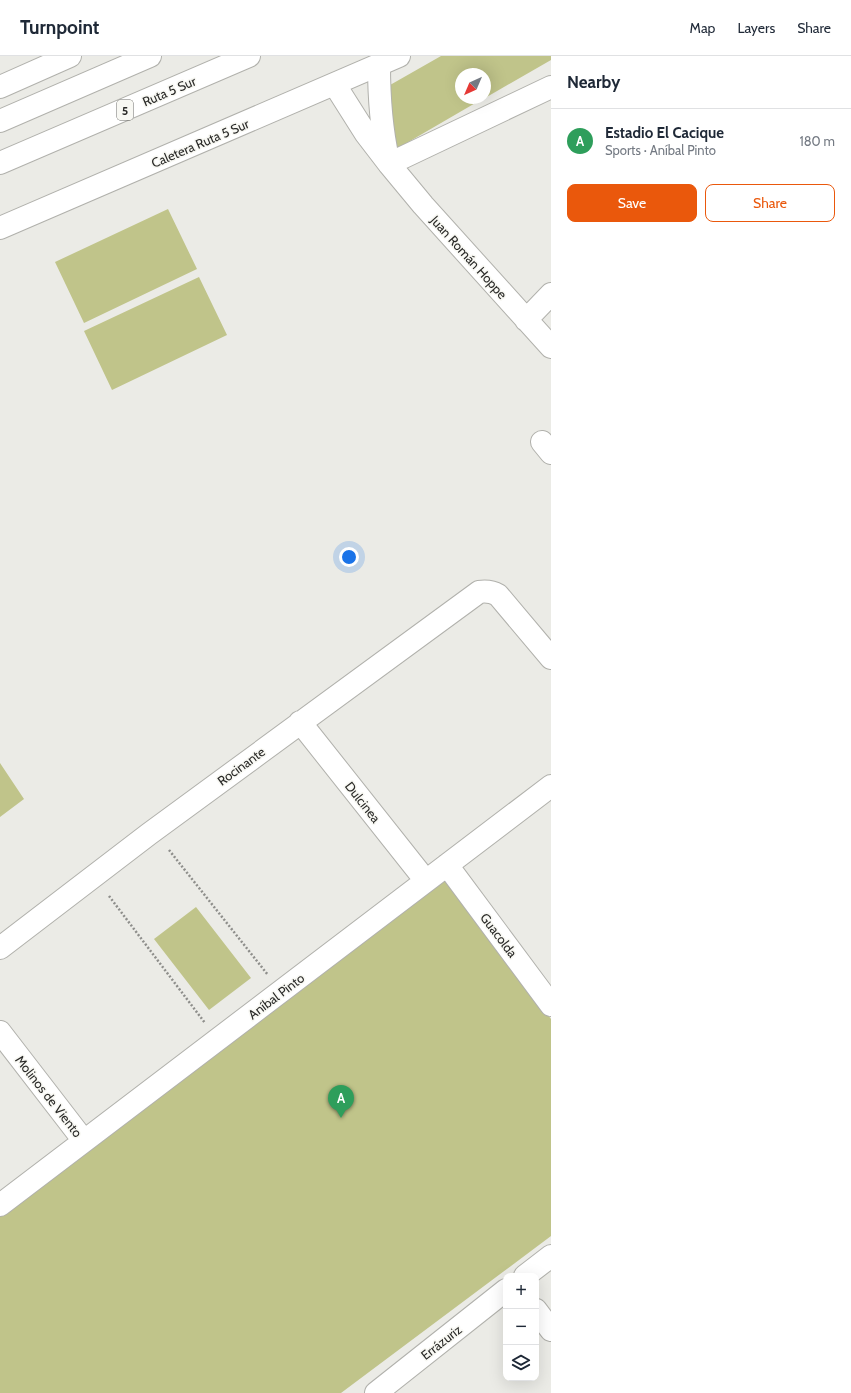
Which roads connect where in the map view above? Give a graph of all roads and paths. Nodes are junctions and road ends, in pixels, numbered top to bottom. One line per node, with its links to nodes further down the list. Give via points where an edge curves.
1 (70, 56): 7 (main road)
2 (150, 56): 9 (main road)
3 (249, 56): 10 (main road, Ruta 5 Sur / 5)
4 (399, 56): 5 (main road, Caletera Ruta 5 Sur)
5 (379, 65): 6 (main road, Caletera Ruta 5 Sur); 11 (main road, Juan Román Hoppe, via 379,105)
6 (335, 84): 11 (main road, Juan Román Hoppe, via 366,134); 12 (main road, Caletera Ruta 5 Sur)
7 (0, 87)
8 (551, 87): 11 (main road)
9 (0, 121)
10 (0, 164)
11 (389, 164): 14 (main road, Juan Román Hoppe)
12 (0, 228)
13 (551, 294): 14 (main road)
14 (526, 320): 15 (main road, Juan Román Hoppe)
15 (551, 347)
16 (551, 658): 17 (main road, Rocinante, via 502,599 493,592 479,592)
17 (300, 722): 21 (main road, Dulcinea); 23 (main road, Rocinante)
18 (551, 786): 20 (main road, Aníbal Pinto)
19 (169, 850): 24 (path)
20 (447, 865): 21 (main road, Aníbal Pinto); 25 (main road, Guacolda)
21 (426, 881): 28 (main road, Aníbal Pinto)
22 (109, 896): 26 (path)
23 (0, 948)
24 (268, 976)
25 (551, 1005)
26 (205, 1023)
27 (0, 1032): 28 (main road, Molinos de Viento)
28 (84, 1141): 29 (main road, Aníbal Pinto)
29 (0, 1205)
30 (551, 1256): 31 (main road)
31 (529, 1273)
32 (503, 1292): 35 (main road, Errázuriz)
33 (539, 1314): 34 (main road)
34 (551, 1330)
35 (378, 1392)

